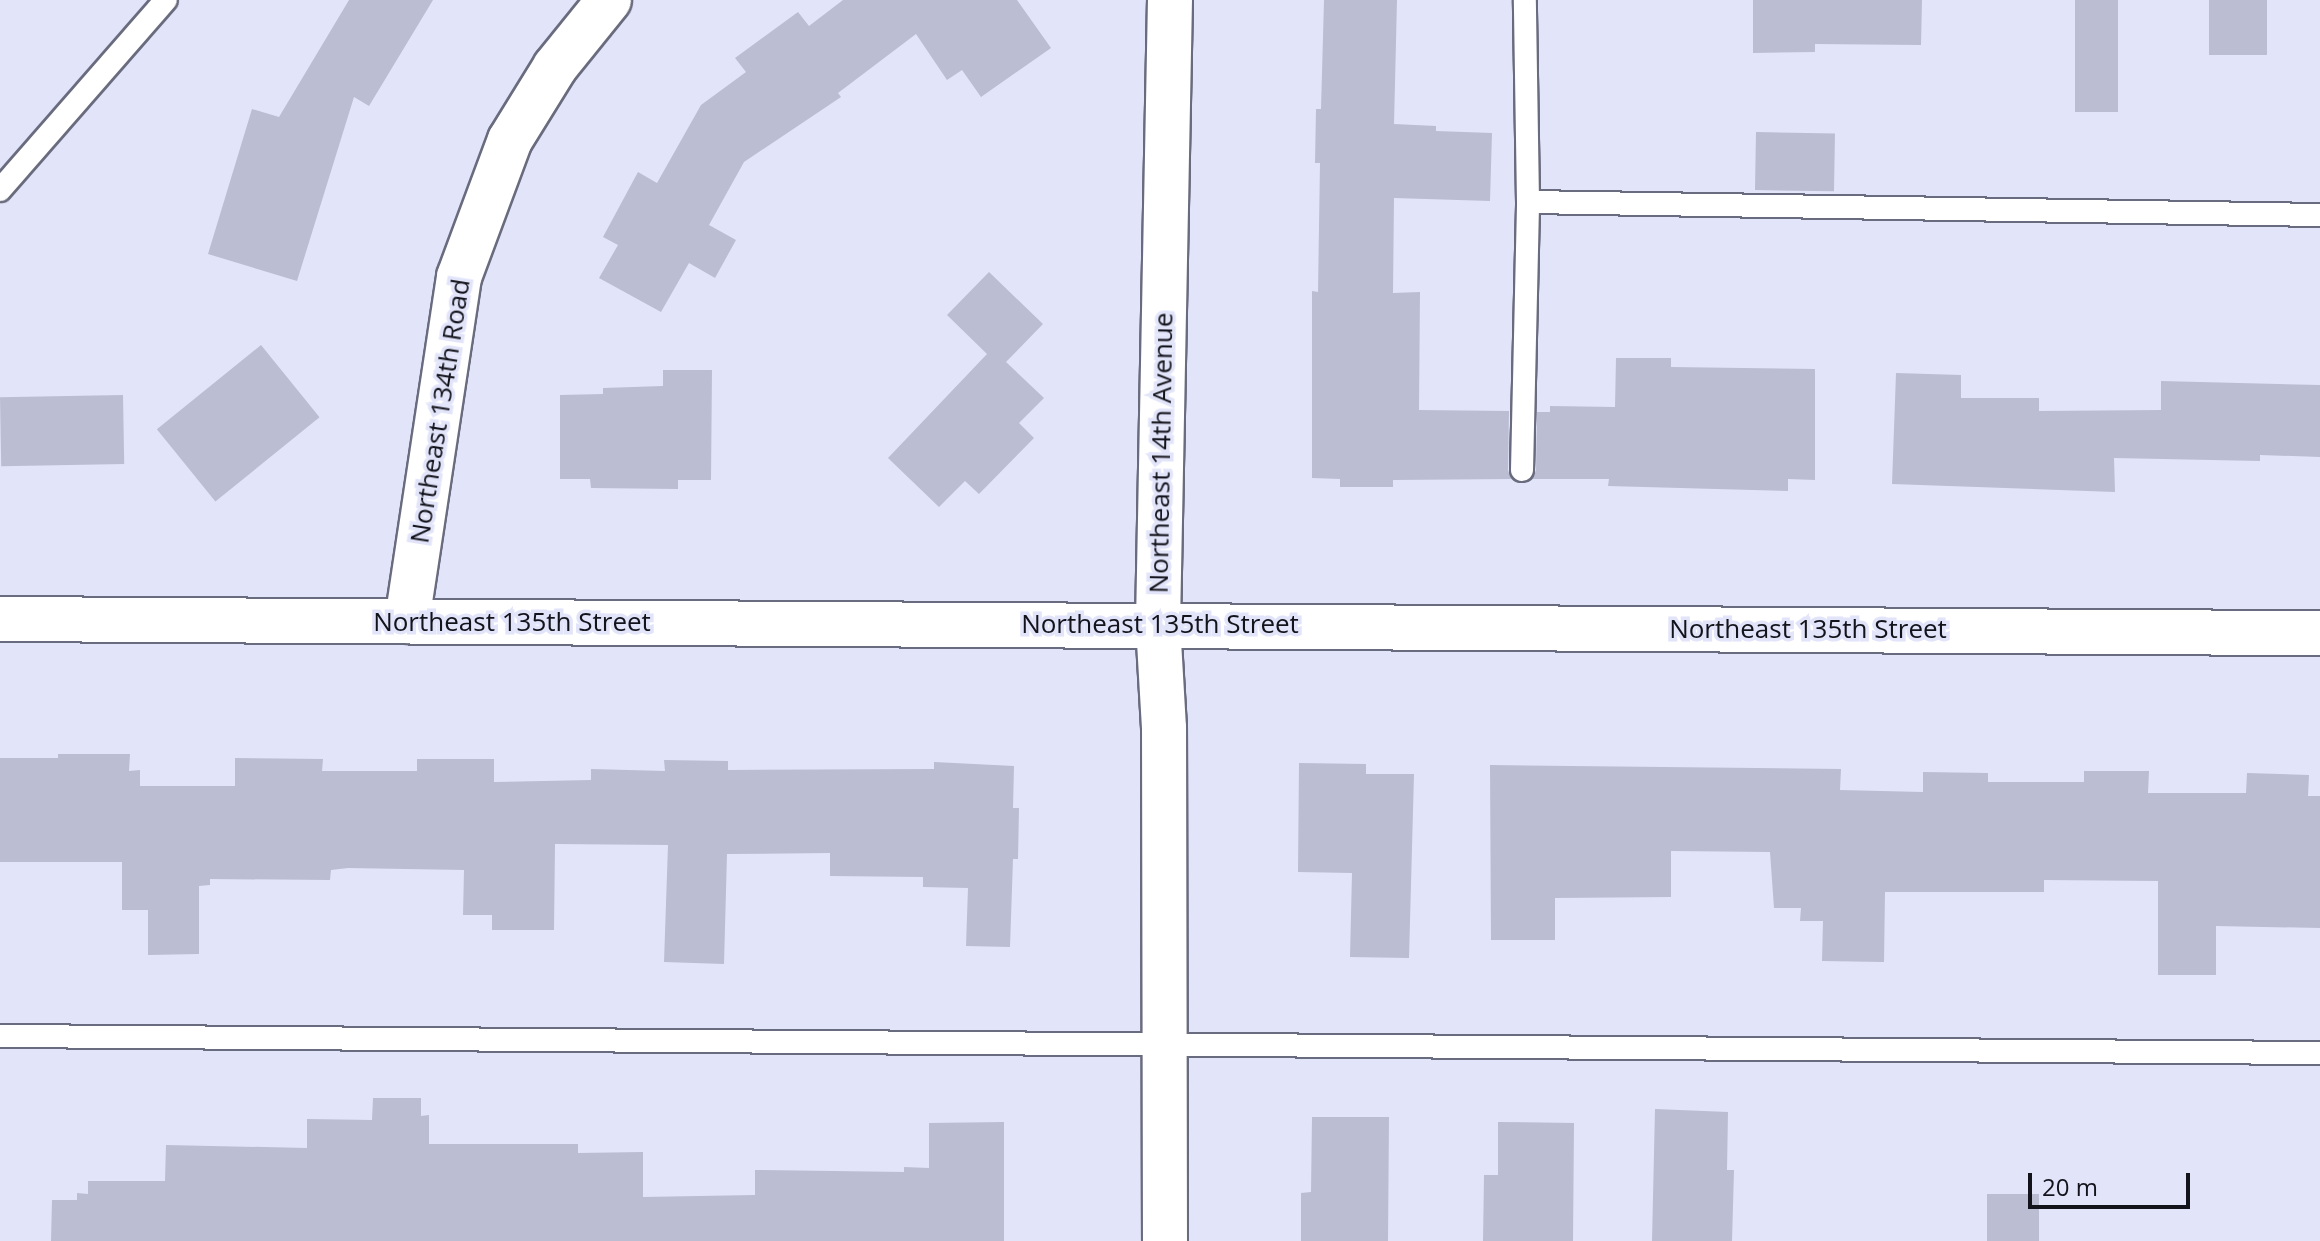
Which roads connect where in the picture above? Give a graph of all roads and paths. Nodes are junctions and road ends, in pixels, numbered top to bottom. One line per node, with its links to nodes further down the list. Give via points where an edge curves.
1 (166, 0): 5 (lane)
2 (609, 0): 10 (main road, Northeast 134th Road, via 555,67 510,140 459,277)
3 (1170, 0): 11 (main road, Northeast 14th Avenue)
4 (1525, 0): 6 (lane)
5 (0, 190)
6 (1528, 202): 7 (lane); 8 (lane)
7 (2320, 215)
8 (1522, 470)
9 (0, 619): 10 (main road, Northeast 135th Street)
10 (407, 621): 11 (main road, Northeast 135th Street)
11 (1158, 624): 12 (main road, Northeast 135th Street); 14 (main road, Northeast 14th Avenue)
12 (2320, 633)
13 (0, 1036): 14 (lane)
14 (1167, 1044): 15 (lane); 16 (main road, Northeast 14th Avenue)
15 (2320, 1053)
16 (1165, 1241)

